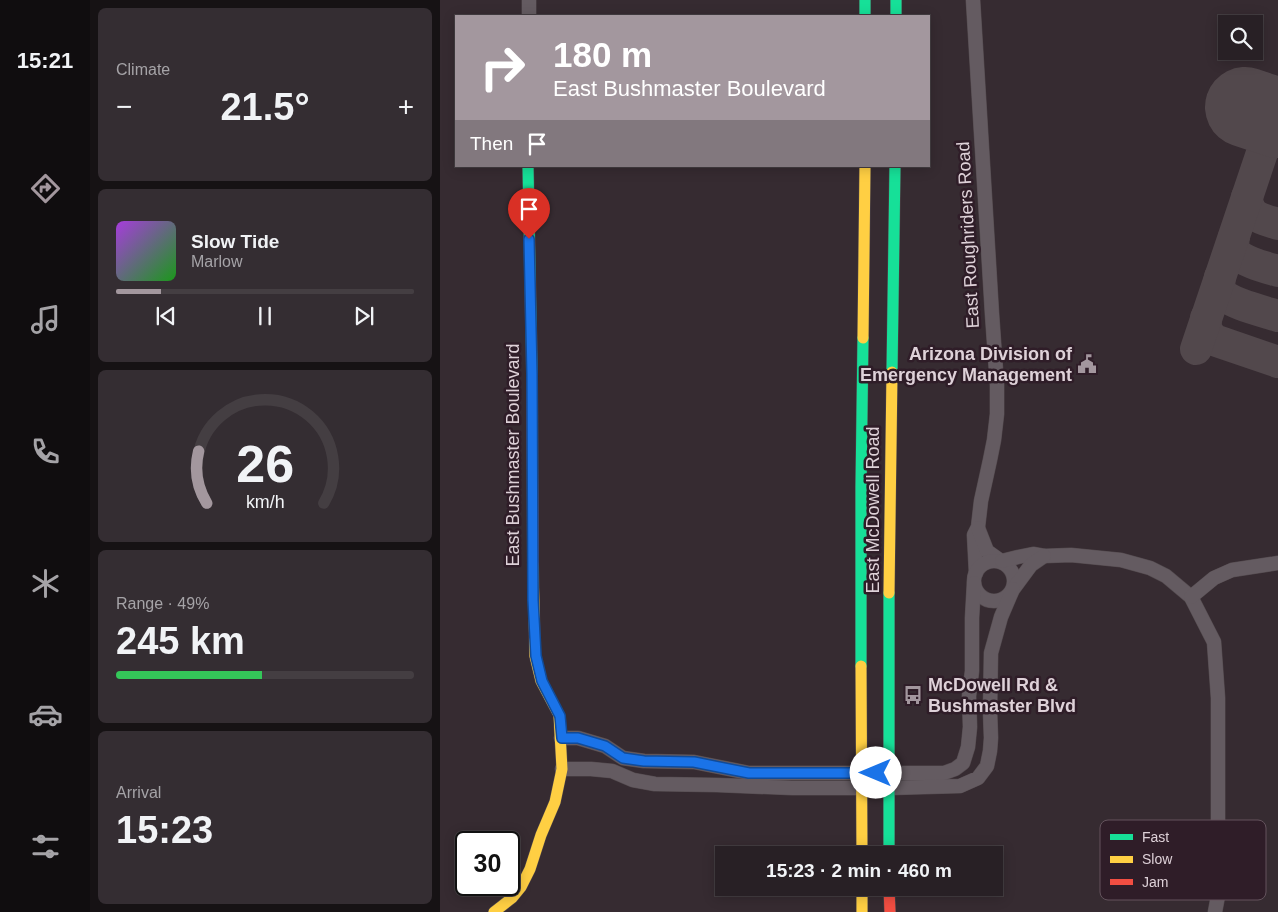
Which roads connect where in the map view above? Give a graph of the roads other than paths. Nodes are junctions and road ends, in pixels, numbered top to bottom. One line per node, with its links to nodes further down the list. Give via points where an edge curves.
1 (530, 0): 5 (street)
2 (865, 0): 6 (main road)
3 (896, 0): 7 (main road)
4 (973, 0): 11 (street, East Roughriders Road, via 997,385 994,440)
5 (530, 15)
6 (865, 15)
7 (896, 15)
8 (528, 167): 18 (main road, East Bushmaster Boulevard, via 536,656 542,681 560,716)
9 (865, 167): 20 (main road, East McDowell Road)
10 (895, 167): 21 (main road, East McDowell Road)
11 (978, 527): 13 (street, East Roughriders Road, via 987,552); 15 (street, East Roughriders Road, via 974,535)
12 (1044, 556): 13 (street, via 1033,554); 16 (street, via 1031,565); 17 (street, via 1120,560 1150,568 1166,576)
13 (1002, 561): 15 (street, via 983,563); 16 (street, via 1012,570)
14 (1278, 563): 17 (street, via 1232,570 1214,578)
15 (975, 578): 16 (street, via 976,590 991,601 1004,599); 21 (street, via 970,727 963,763 944,773)
16 (1013, 589): 22 (street, via 991,653 991,738 987,766 969,784)
17 (1191, 598): 24 (street, via 1214,642 1218,698)
18 (562, 738): 19 (main road, East Bushmaster Boulevard); 20 (street, via 578,738 605,746 623,758 644,761 694,762 749,773)
19 (562, 769): 23 (street, via 612,771 633,780 656,784); 29 (main road, East Bushmaster Boulevard, via 555,802 521,888)
20 (862, 773): 21 (street); 23 (main road, East McDowell Road)
21 (889, 773): 22 (main road, East McDowell Road)
22 (889, 788): 23 (street); 26 (main road, East McDowell Road)
23 (862, 789): 25 (main road, East McDowell Road)
24 (1218, 820)
25 (862, 846)
26 (889, 846)
27 (862, 896): 30 (main road)
28 (890, 896): 31 (main road)
29 (494, 912)
30 (862, 912)
31 (890, 912)

